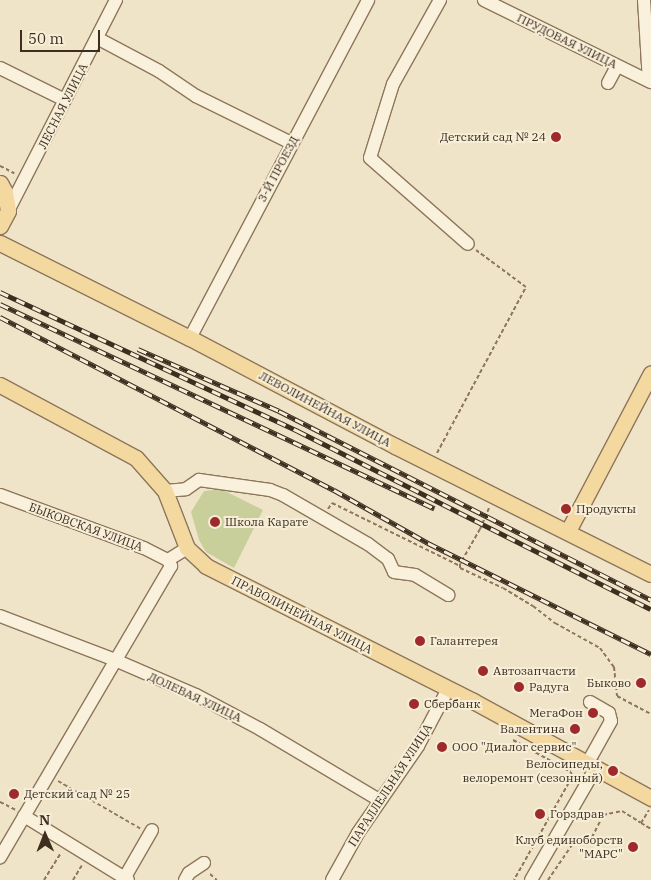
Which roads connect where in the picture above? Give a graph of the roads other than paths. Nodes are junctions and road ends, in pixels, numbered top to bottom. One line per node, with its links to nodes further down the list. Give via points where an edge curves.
1 (116, 0): 6 (street, ЛЕСНАЯ УЛИЦА)
2 (368, 0): 12 (street, 3-Й ПРОЕЗД)
3 (440, 0): 17 (street, via 393,84 370,158)
4 (484, 0): 7 (street, ПРУДОВАЯ УЛИЦА)
5 (644, 0): 9 (street)
6 (97, 38): 11 (street, ЛЕСНАЯ УЛИЦА); 12 (street, via 159,71 196,96)
7 (617, 66): 9 (street, ПРУДОВАЯ УЛИЦА); 10 (street)
8 (0, 68): 11 (street)
9 (650, 81)
10 (608, 83)
11 (65, 100): 14 (street, ЛЕСНАЯ УЛИЦА)
12 (291, 143): 18 (street, 3-Й ПРОЕЗД)
13 (0, 183): 14 (main road)
14 (8, 211): 15 (main road)
15 (0, 226)
16 (0, 243): 18 (main road, ЛЕВОЛИНЕЙНАЯ УЛИЦА)
17 (468, 244)
18 (190, 338): 23 (main road, ЛЕВОЛИНЕЙНАЯ УЛИЦА)
19 (651, 373): 23 (main road)
20 (0, 385): 21 (main road, ПРАВОЛИНЕЙНАЯ УЛИЦА, via 136,458)
21 (165, 491): 24 (main road, ПРАВОЛИНЕЙНАЯ УЛИЦА); 27 (street, via 186,489 199,480 283,494 388,559 394,572 415,575)
22 (0, 495): 25 (street, БЫКОВСКАЯ УЛИЦА, via 144,548)
23 (568, 531): 26 (main road, ЛЕВОЛИНЕЙНАЯ УЛИЦА)
24 (187, 548): 25 (street); 30 (main road, ПРАВОЛИНЕЙНАЯ УЛИЦА, via 206,566)
25 (169, 561): 29 (street, via 170,569)
26 (651, 574)
27 (448, 595)
28 (0, 616): 29 (street, ДОЛЕВАЯ УЛИЦА)
29 (114, 660): 34 (street, ДОЛЕВАЯ УЛИЦА, via 238,716); 35 (street)
30 (448, 689): 32 (main road, ПРАВОЛИНЕЙНАЯ УЛИЦА); 34 (street, ПАРАЛЛЕЛЬНАЯ УЛИЦА, via 418,746)
31 (590, 702): 32 (street, via 606,711 611,719)
32 (591, 766): 33 (main road, ПРАВОЛИНЕЙНАЯ УЛИЦА); 42 (street)
33 (651, 798)
34 (379, 800): 41 (street, ПАРАЛЛЕЛЬНАЯ УЛИЦА)
35 (24, 816): 37 (street); 39 (street)
36 (150, 832): 39 (street)
37 (0, 858)
38 (204, 863): 40 (street)
39 (127, 879)
40 (185, 880)
41 (332, 880)
42 (531, 880)

